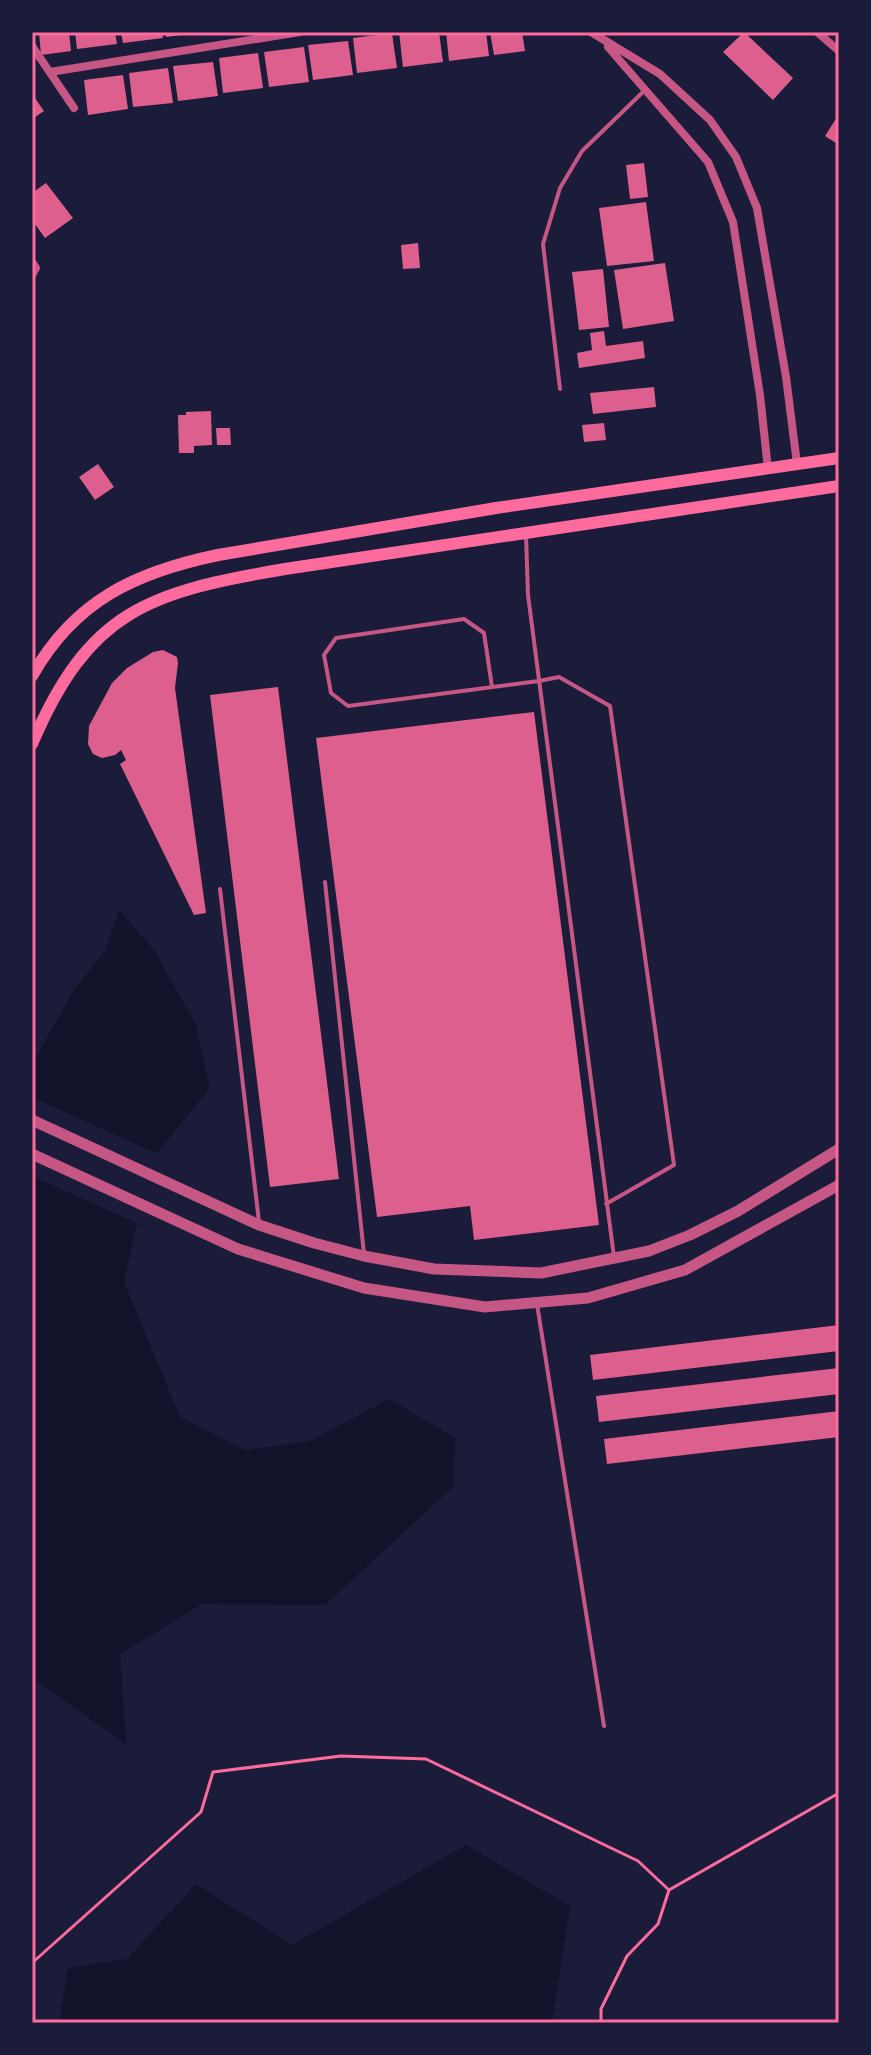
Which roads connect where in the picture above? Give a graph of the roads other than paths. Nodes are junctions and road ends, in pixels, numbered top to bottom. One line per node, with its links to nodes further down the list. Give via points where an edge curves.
1 (300, 32): 7 (street)
2 (591, 32): 4 (street)
3 (817, 32): 6 (street)
4 (604, 37): 8 (street); 14 (street, via 660,74 710,120 736,157 757,208)
5 (32, 46): 7 (street)
6 (839, 51)
7 (50, 72): 9 (street)
8 (646, 89): 12 (lane, via 582,151 560,188 543,244); 15 (street, via 708,162 733,222)
9 (74, 108)
10 (32, 262): 11 (street)
11 (32, 275)
12 (560, 389)
13 (839, 458): 14 (main road)
14 (797, 464): 15 (main road)
15 (768, 469): 18 (main road, via 496,508 163,568 114,589 85,610 52,644)
16 (839, 486): 17 (main road)
17 (526, 533): 19 (lane); 21 (main road, via 229,579 153,602 122,618 79,657)
18 (32, 676)
19 (539, 681): 20 (lane); 28 (lane); 28 (lane, via 559,677 610,706 674,1165)
20 (492, 687): 20 (lane, via 348,706 331,693 324,655 336,638 464,619 484,633)
21 (32, 744)
22 (325, 882): 30 (lane)
23 (220, 889): 29 (lane)
24 (32, 1120): 29 (street)
25 (839, 1149): 31 (street, via 690,1235)
26 (32, 1154): 32 (street, via 238,1249 364,1288 485,1307)
27 (839, 1185): 32 (street, via 685,1270 588,1298)
28 (606, 1204): 31 (lane)
29 (259, 1225): 30 (street)
30 (364, 1256): 31 (street, via 434,1269 541,1273)
31 (614, 1259)
32 (537, 1304): 33 (lane)
33 (604, 1726)

